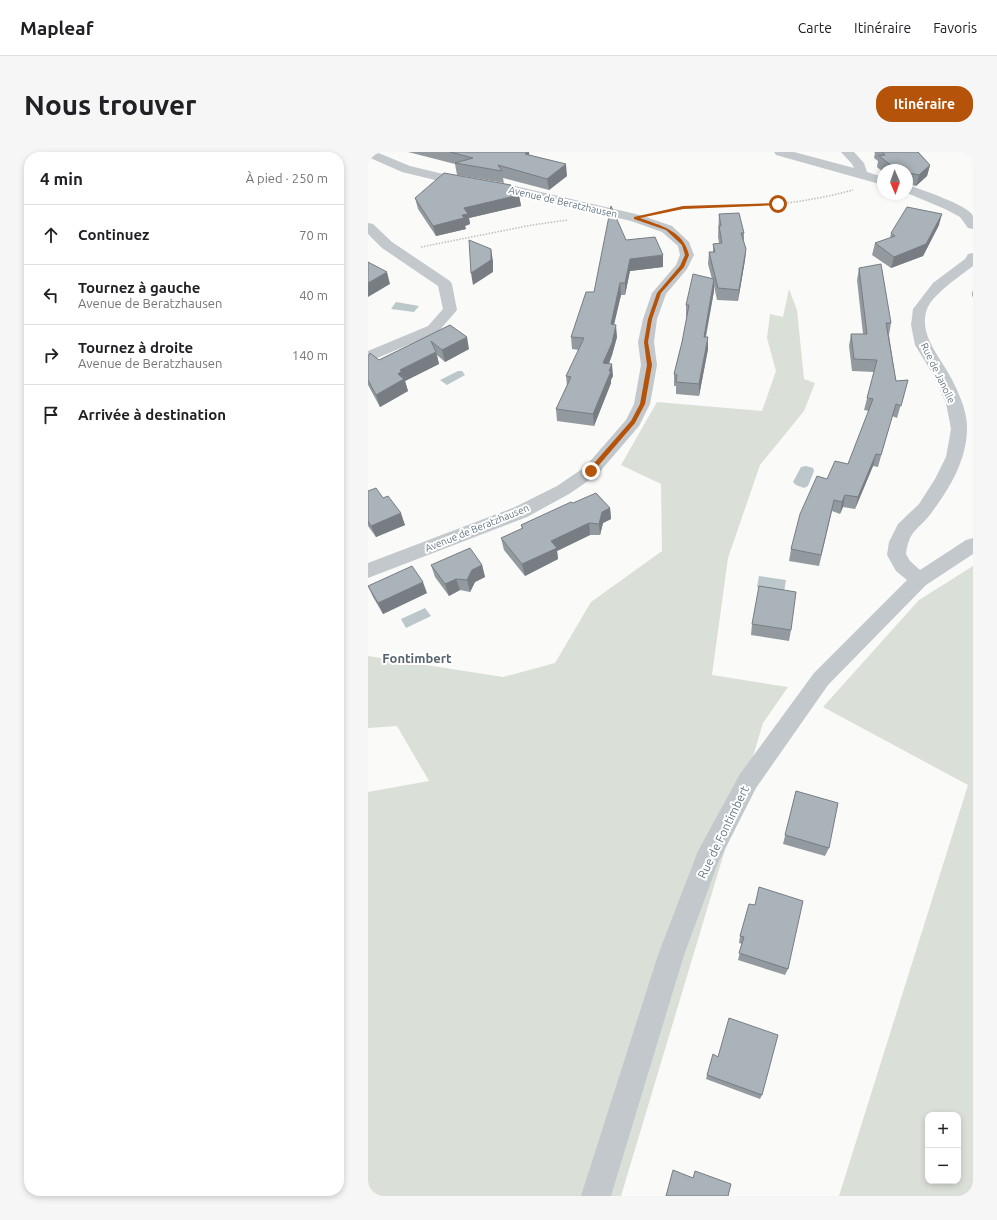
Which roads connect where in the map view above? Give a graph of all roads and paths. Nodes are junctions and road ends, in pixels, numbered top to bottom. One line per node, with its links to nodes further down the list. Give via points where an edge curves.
1 (780, 152): 4 (street)
2 (847, 152): 4 (street, via 858,163)
3 (368, 153): 8 (street, Avenue de Beratzhausen, via 406,169 515,190)
4 (862, 174): 5 (street)
5 (877, 179)
6 (856, 189): 8 (path, via 839,195 778,204 683,207)
7 (913, 191): 10 (street, via 966,214)
8 (635, 218): 16 (street, Avenue de Beratzhausen, via 667,229 684,245 687,255 682,266 659,293 650,319 646,342 649,365 642,404 633,422 591,471 563,490 521,512)
9 (573, 219): 12 (path)
10 (973, 225)
11 (368, 227): 14 (street, via 388,245 445,284 450,310 434,329)
12 (433, 245)
13 (973, 256): 17 (street, Rue de Janolle, via 971,261 938,286 920,309 918,325 923,345 942,376 954,403 959,430 955,457 943,481 925,509 904,529 898,542 896,555 902,566)
14 (368, 356)
15 (973, 545): 17 (street, Rue de Fontimbert)
16 (368, 571)
17 (919, 580): 18 (street, Rue de Fontimbert, via 821,679 748,781 707,859 669,963)
18 (596, 1196)

